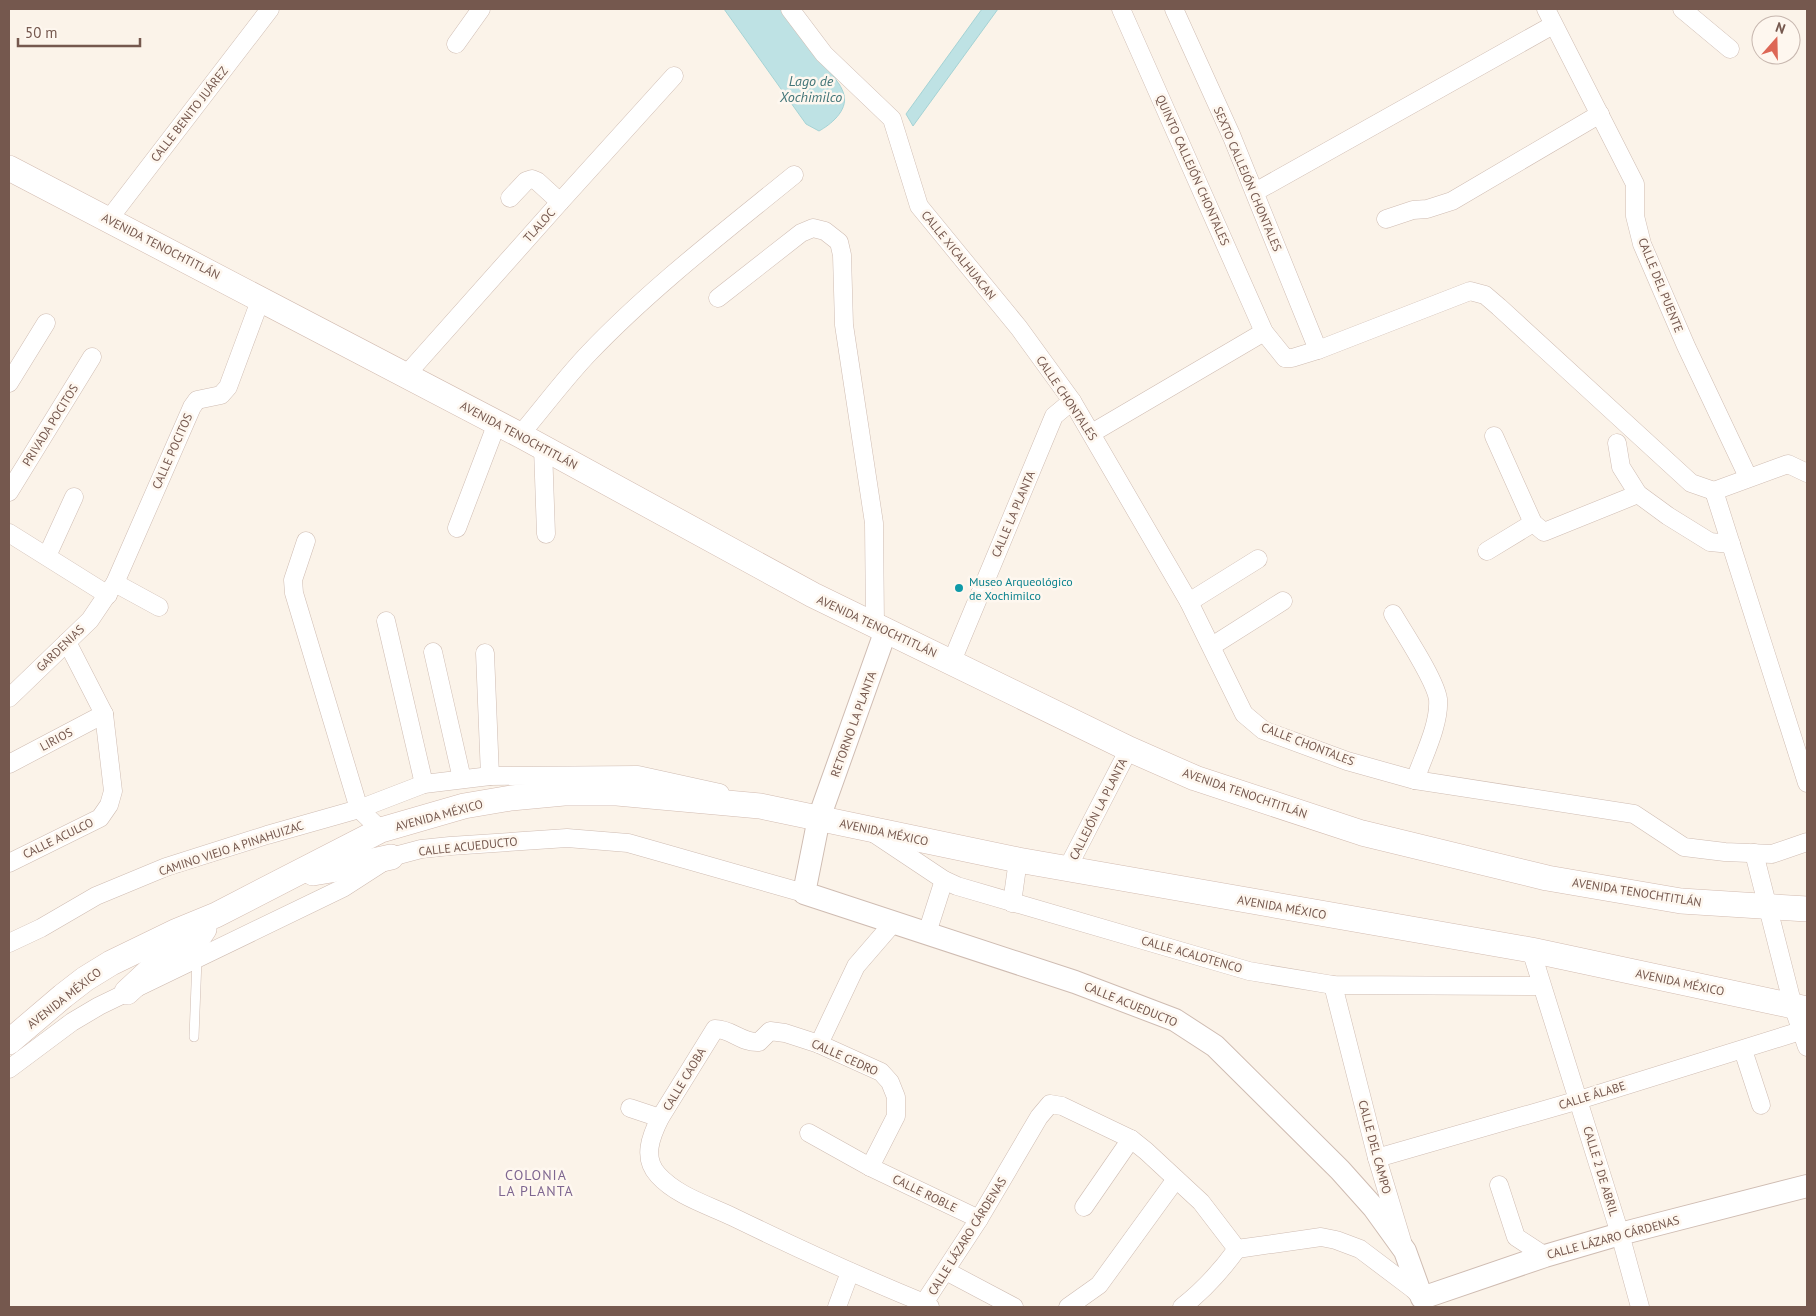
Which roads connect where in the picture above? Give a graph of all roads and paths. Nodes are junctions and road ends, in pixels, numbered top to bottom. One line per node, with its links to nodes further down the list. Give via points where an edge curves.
1 (270, 9): 18 (street, CALLE BENITO JUÁREZ)
2 (481, 9): 9 (street)
3 (790, 9): 23 (street, CALLE XICALHUACAN, via 824,54 892,119 919,206)
4 (1122, 9): 24 (street, QUINTO CALLEJÓN CHONTALES)
5 (1174, 9): 15 (street, SEXTO CALLEJÓN CHONTALES)
6 (1546, 9): 8 (street, CALLE DEL PUENTE)
7 (1682, 9): 10 (street)
8 (1553, 25): 12 (street, CALLE DEL PUENTE); 15 (street)
9 (456, 44)
10 (1730, 49)
11 (674, 76): 17 (street, TLALOC)
12 (1600, 114): 19 (street, via 1452,201); 37 (street, CALLE DEL PUENTE, via 1635,184 1635,216 1649,262)
13 (9, 168): 18 (main road, AVENIDA TENOCHTITLÁN)
14 (794, 175): 32 (street, via 626,316 587,354)
15 (1255, 192): 25 (street, SEXTO CALLEJÓN CHONTALES)
16 (510, 198): 17 (street, via 532,179)
17 (560, 202): 27 (street, TLALOC)
18 (109, 219): 20 (main road, AVENIDA TENOCHTITLÁN)
19 (1386, 219)
20 (261, 298): 27 (main road, AVENIDA TENOCHTITLÁN); 51 (street, CALLE POCITOS, via 228,387 221,395 197,400 192,407)
21 (718, 298): 57 (street, via 802,233 814,228 825,231 839,242 844,325 874,523)
22 (46, 323): 28 (street)
23 (1019, 328): 29 (street, CALLE CHONTALES)
24 (1264, 332): 25 (street, QUINTO CALLEJÓN CHONTALES, via 1285,358); 31 (street)
25 (1318, 350): 38 (street, via 1470,290 1485,295 1691,483)
26 (92, 357): 39 (street, PRIVADA POCITOS)
27 (406, 375): 30 (main road, AVENIDA TENOCHTITLÁN)
28 (9, 383)
29 (1072, 401): 31 (street, CALLE CHONTALES); 62 (street, CALLE LA PLANTA, via 1054,416)
30 (497, 423): 32 (main road, AVENIDA TENOCHTITLÁN); 43 (street)
31 (1092, 433): 53 (street, CALLE CHONTALES)
32 (520, 435): 35 (main road, AVENIDA TENOCHTITLÁN)
33 (1494, 436): 42 (street)
34 (1617, 442): 40 (street, via 1621,468)
35 (543, 448): 45 (street); 57 (main road, AVENIDA TENOCHTITLÁN, via 813,596)
36 (1807, 473): 37 (street, via 1788,464)
37 (1748, 477): 38 (street)
38 (1714, 491): 47 (street)
39 (9, 492)
40 (1638, 494): 42 (street, via 1544,532); 47 (street, via 1710,542)
41 (74, 497): 49 (street)
42 (1533, 524): 48 (street)
43 (457, 528)
44 (9, 533): 49 (street)
45 (546, 534)
46 (306, 541): 73 (street, via 293,580 294,593)
47 (1731, 544): 71 (street)
48 (1487, 551)
49 (47, 556): 51 (street)
50 (1258, 559): 53 (street)
51 (111, 589): 54 (street); 58 (street, GARDENIAS, via 90,620)
52 (1283, 601): 59 (street)
53 (1189, 602): 59 (street, CALLE CHONTALES)
54 (159, 607)
55 (1393, 614): 69 (street, via 1432,682 1438,699 1436,720)
56 (386, 621): 70 (street)
57 (881, 628): 62 (main road, AVENIDA TENOCHTITLÁN); 74 (street, RETORNO LA PLANTA)
58 (67, 642): 63 (street, GARDENIAS); 64 (street, CALLE ACULCO)
59 (1212, 646): 69 (street, CALLE CHONTALES, via 1244,714 1263,730)
60 (433, 652): 68 (street)
61 (485, 653): 67 (street)
62 (952, 662): 65 (main road, AVENIDA TENOCHTITLÁN)
63 (9, 698)
64 (104, 714): 66 (street, LIRIOS); 81 (street, CALLE ACULCO, via 113,791 109,805 100,818)
65 (1129, 748): 82 (street, CALLEJÓN LA PLANTA); 87 (main road, AVENIDA TENOCHTITLÁN, via 1194,778 1372,835 1547,878 1681,901)
66 (9, 764)
67 (490, 776): 68 (street, CAMINO VIEJO A PINAHUIZAC); 72 (street, CAMINO VIEJO A PINAHUIZAC, via 638,775 750,800)
68 (462, 779): 70 (street, CAMINO VIEJO A PINAHUIZAC)
69 (1415, 780): 78 (street, CALLE CHONTALES, via 1634,814 1684,847)
70 (424, 784): 73 (street, CAMINO VIEJO A PINAHUIZAC)
71 (1807, 784)
72 (760, 806): 74 (main road, AVENIDA MÉXICO); 76 (main road, AVENIDA MÉXICO, via 564,793 464,806)
73 (359, 809): 76 (street); 92 (street, CAMINO VIEJO A PINAHUIZAC, via 267,834 166,867 96,896)
74 (819, 818): 75 (main road, AVENIDA MÉXICO); 85 (street)
75 (866, 828): 80 (main road, AVENIDA MÉXICO); 84 (street, CALLE ACALOTENCO)
76 (381, 830): 83 (main road, AVENIDA MÉXICO)
77 (1807, 842): 78 (street, CALLE CHONTALES, via 1772,854)
78 (1754, 853): 87 (street)
79 (391, 857): 83 (main road, via 337,870); 85 (street, CALLE ACUEDUCTO, via 450,846 567,838 599,839 628,843); 94 (street, CALLE ACUEDUCTO, via 343,888)
80 (1018, 860): 82 (main road, AVENIDA MÉXICO); 86 (street)
81 (9, 863)
82 (1067, 869): 93 (main road, AVENIDA MÉXICO)
83 (291, 876): 89 (main road, AVENIDA MÉXICO)
84 (944, 880): 86 (street, CALLE ACALOTENCO); 91 (street)
85 (804, 893): 90 (street, CALLE ACUEDUCTO)
86 (1012, 903): 95 (street, CALLE ACALOTENCO, via 1249,971)
87 (1768, 908): 88 (main road, AVENIDA TENOCHTITLÁN); 98 (street)
88 (1807, 909)
89 (216, 915): 97 (main road, via 200,935 155,966); 101 (main road, AVENIDA MÉXICO, via 111,963 70,990)
90 (894, 922): 91 (street, CALLE ACUEDUCTO); 102 (street, via 856,966)
91 (927, 932): 120 (street, CALLE ACUEDUCTO, via 1175,1020 1215,1046 1340,1170 1374,1208)
92 (9, 943)
93 (1531, 950): 96 (street, CALLE 2 DE ABRIL); 98 (main road, AVENIDA MÉXICO)
94 (197, 958): 97 (street, CALLE ACUEDUCTO); 100 (lane)
95 (1333, 985): 96 (street, CALLE ACALOTENCO); 111 (street, CALLE DEL CAMPO)
96 (1541, 986): 105 (street, CALLE 2 DE ABRIL)
97 (127, 992): 104 (street, CALLE ACUEDUCTO, via 72,1022)
98 (1804, 1025): 103 (street, CALLE ÁLABE)
99 (714, 1029): 102 (street, CALLE CEDRO, via 724,1029 748,1043 759,1042 770,1031); 108 (street, CALLE CAOBA)
100 (194, 1038)
101 (9, 1042)
102 (818, 1044): 112 (street, CALLE CEDRO, via 881,1072 890,1082 896,1097 896,1116)
103 (1743, 1050): 105 (street, CALLE ÁLABE); 106 (street)
104 (9, 1069)
105 (1578, 1100): 111 (street, CALLE ÁLABE); 118 (street, CALLE 2 DE ABRIL)
106 (1761, 1105)
107 (630, 1108): 108 (street)
108 (657, 1124): 123 (street, CALLE LÁZARO CÁRDENAS, via 649,1146 649,1159 657,1174 675,1190)
109 (809, 1133): 112 (street, CALLE ROBLE)
110 (1131, 1139): 113 (street, CALLE LÁZARO CÁRDENAS); 116 (street); 117 (street, CALLE LÁZARO CÁRDENAS, via 1062,1106 1050,1104 1039,1117)
111 (1377, 1158): 120 (street, CALLE DEL CAMPO)
112 (870, 1166): 117 (street, CALLE ROBLE)
113 (1176, 1179): 119 (street, CALLE LÁZARO CÁRDENAS, via 1200,1202); 128 (street, via 1099,1285)
114 (1498, 1185): 121 (street, via 1516,1236)
115 (1807, 1186): 118 (street, CALLE LÁZARO CÁRDENAS)
116 (1084, 1207)
117 (979, 1219): 122 (street, CALLE LÁZARO CÁRDENAS)
118 (1620, 1234): 121 (street, CALLE LÁZARO CÁRDENAS); 130 (street, CALLE 2 DE ABRIL)
119 (1237, 1249): 124 (street, via 1321,1237 1336,1240 1360,1249 1413,1289); 129 (street, via 1218,1275)
120 (1405, 1251): 124 (street, CALLE DEL CAMPO)
121 (1545, 1256): 124 (street, CALLE LÁZARO CÁRDENAS)
122 (946, 1271): 125 (street, CALLE LÁZARO CÁRDENAS); 127 (street)
123 (850, 1272): 125 (street, CALLE LÁZARO CÁRDENAS); 126 (street)
124 (1423, 1303)
125 (927, 1305)
126 (837, 1307)
127 (1014, 1307)
128 (1068, 1307)
129 (1182, 1307)
130 (1640, 1307)

